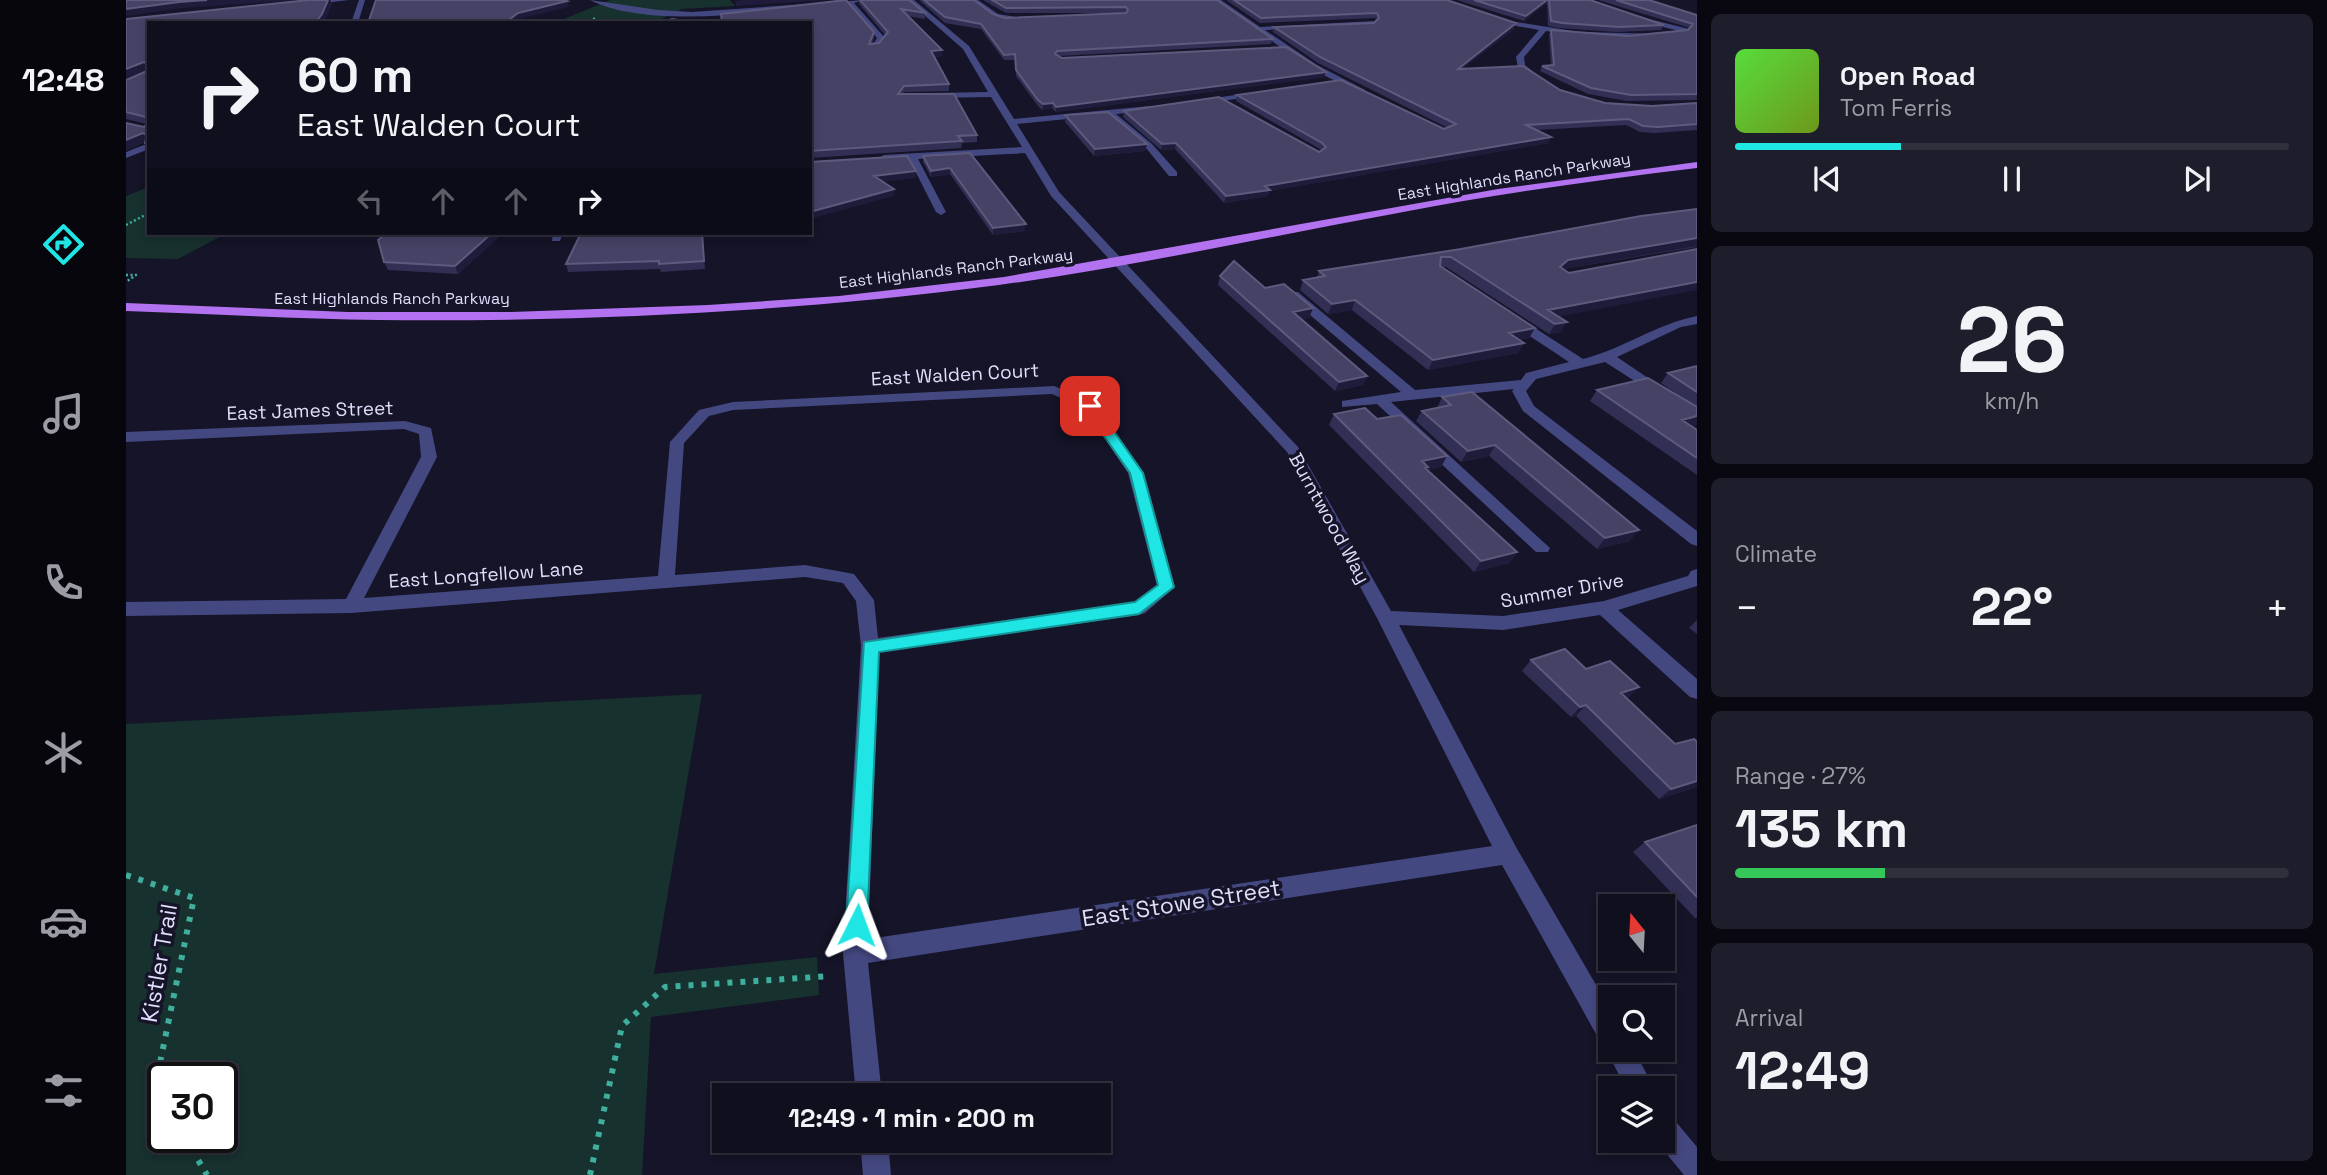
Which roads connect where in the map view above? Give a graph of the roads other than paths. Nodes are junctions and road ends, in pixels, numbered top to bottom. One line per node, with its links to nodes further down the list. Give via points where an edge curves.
1 (346, 0): 9 (street)
2 (362, 0): 14 (street)
3 (593, 0): 10 (street, via 629,10 685,14)
4 (861, 0): 8 (street)
5 (910, 0): 28 (street, Burntwood Way, via 966,48)
6 (974, 0): 11 (street, via 996,16)
7 (1217, 0): 17 (street)
8 (849, 1): 10 (street); 21 (street, via 881,38)
9 (298, 4)
10 (760, 9): 15 (street)
11 (1031, 17)
12 (1489, 18): 18 (street)
13 (1640, 18): 19 (street)
14 (355, 21)
15 (769, 21)
16 (1372, 23): 17 (street)
17 (1259, 28): 22 (street)
18 (1544, 30): 19 (street, via 1609,35); 26 (street, via 1520,57 1521,66)
19 (1685, 31): 20 (street)
20 (1697, 33)
21 (874, 46)
22 (1287, 48): 23 (street); 24 (street)
23 (1273, 49)
24 (1341, 80): 25 (street); 30 (street)
25 (1328, 82)
26 (1546, 85)
27 (1274, 90): 31 (street)
28 (995, 94): 29 (street); 36 (street, Burntwood Way)
29 (917, 97)
30 (1376, 97)
31 (1220, 98): 32 (street); 34 (street)
32 (1192, 102)
33 (1165, 106): 35 (street)
34 (1240, 111)
35 (1110, 113): 36 (street); 43 (street)
36 (1010, 122): 38 (street, Burntwood Way)
37 (147, 147): 39 (street)
38 (1027, 150): 40 (street); 45 (street, Burntwood Way, via 1055,194)
39 (126, 155)
40 (912, 156): 41 (street); 44 (street)
41 (874, 159)
42 (1697, 165): 45 (main road, East Highlands Ranch Parkway, via 1566,181)
43 (1173, 174)
44 (941, 212)
45 (1120, 264): 47 (main road, East Highlands Ranch Parkway, via 905,293 629,313 381,316); 65 (street, Burntwood Way, via 1293,450)
46 (1286, 288): 53 (street)
47 (126, 307)
48 (1499, 310): 51 (street)
49 (1697, 320): 50 (street, via 1677,324)
50 (1607, 357): 51 (street); 56 (street)
51 (1581, 364): 52 (street, via 1531,376)
52 (1525, 384): 53 (street); 58 (street, via 1519,391 1528,408)
53 (1409, 392): 54 (street)
54 (1380, 399): 55 (street); 59 (street)
55 (1347, 404)
56 (1697, 417)
57 (126, 437): 62 (street, East James Street, via 405,425 426,431 429,457)
58 (1697, 540)
59 (1542, 548)
60 (1697, 575): 63 (street, Summer Drive, via 1696,580)
61 (666, 582): 62 (street, East Longfellow Lane); 66 (street, East Longfellow Lane, via 805,571 848,578 865,600); 66 (street, East Walden Court, via 677,442 704,414 733,406 1055,390 1090,406 1136,473 1166,587 1139,608)
62 (351, 606): 64 (street, East Longfellow Lane)
63 (1604, 608): 65 (street, Summer Drive, via 1503,623); 67 (street)
64 (126, 609)
65 (1387, 618): 68 (street, Burntwood Way)
66 (870, 646): 69 (street)
67 (1697, 691)
68 (1508, 854): 69 (street, East Stowe Street); 70 (street, Burntwood Way)
69 (856, 964): 71 (street)
70 (1598, 1013)
71 (868, 1083)
72 (1675, 1143): 74 (street)
73 (875, 1153): 75 (street)
74 (1697, 1169)
75 (877, 1175)

